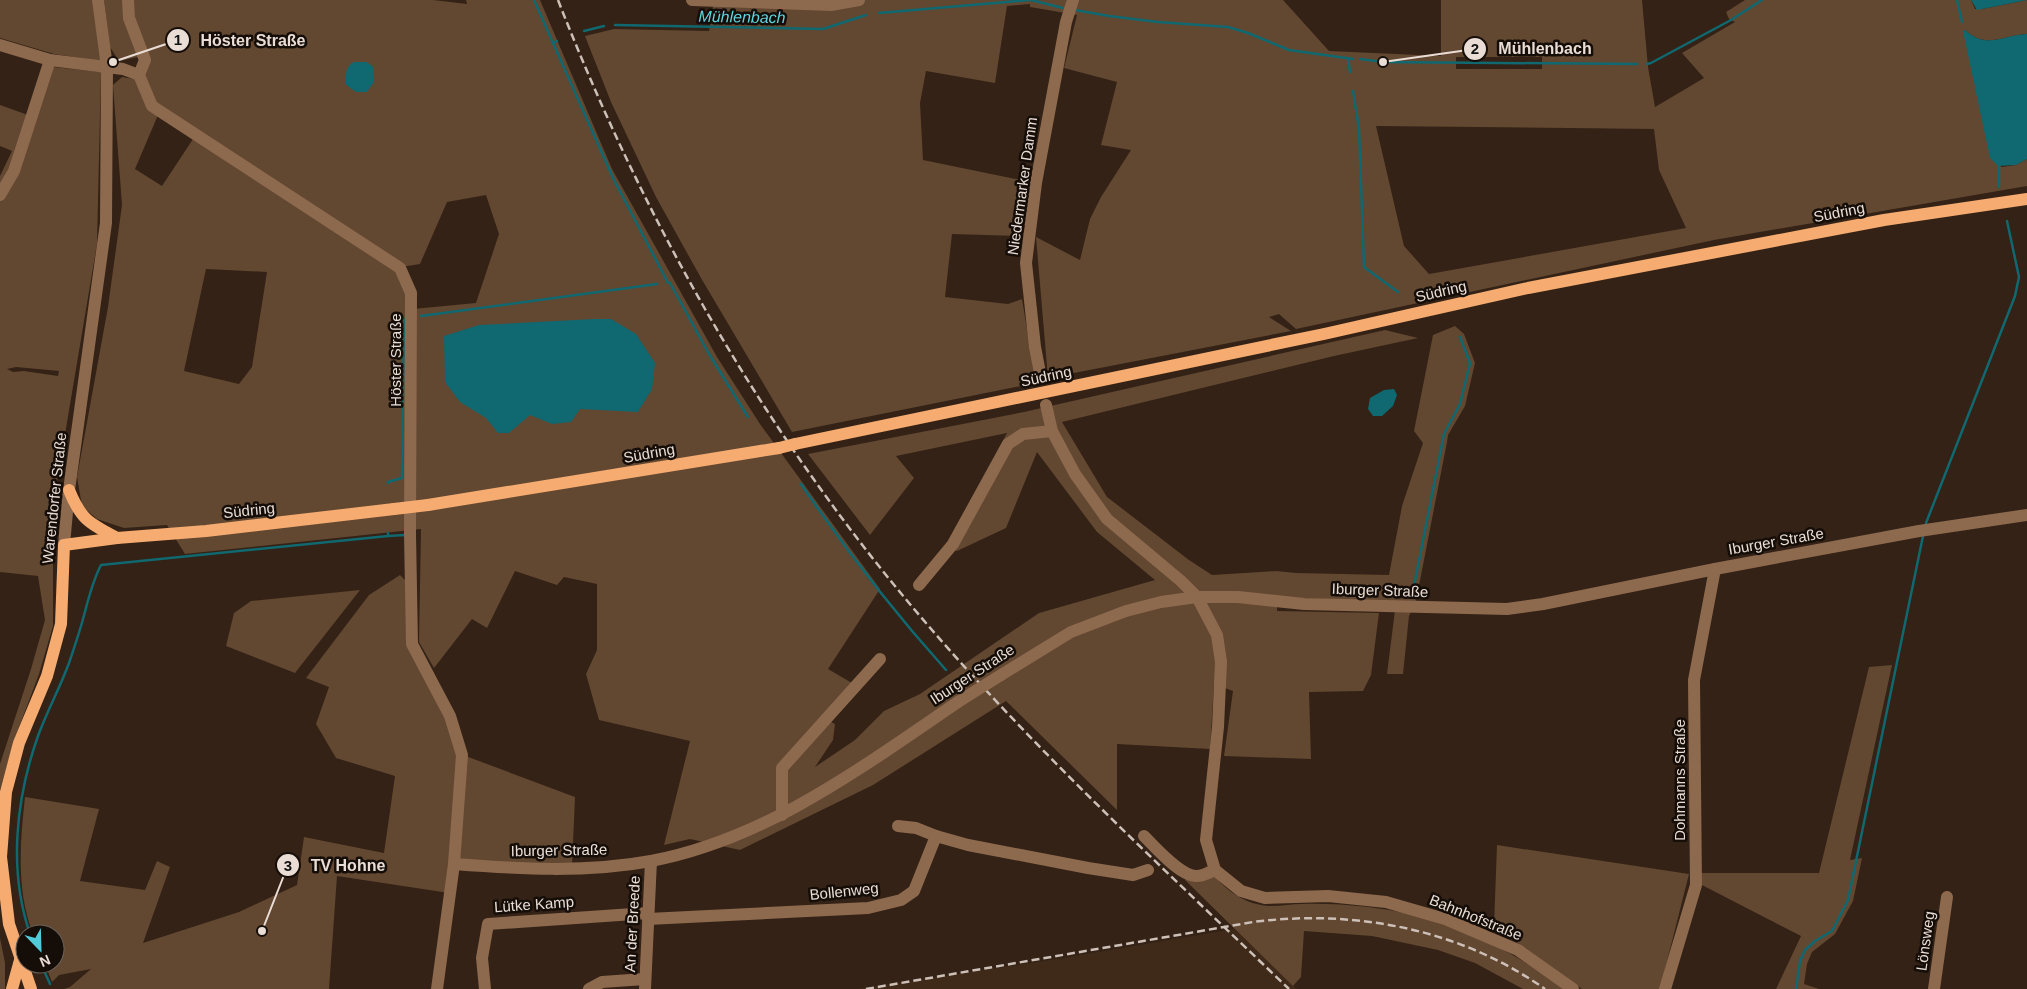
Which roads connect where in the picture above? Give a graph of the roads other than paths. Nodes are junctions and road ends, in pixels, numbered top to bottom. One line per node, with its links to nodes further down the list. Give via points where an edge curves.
1 (98, 0): 8 (street, Warendorfer Straße)
2 (128, 0): 9 (street, via 129,18 145,60)
3 (692, 0): 4 (street, via 831,5)
4 (859, 0)
5 (1073, 0): 12 (street, Niedermarker Damm, via 1036,182 1026,262)
6 (0, 45): 7 (street)
7 (50, 60): 8 (street); 10 (street, via 14,171)
8 (107, 67): 9 (street); 15 (street, Warendorfer Straße, via 106,223)
9 (139, 75): 28 (street, Höster Straße, via 152,106 400,268 411,293 412,644 450,716 462,755)
10 (0, 195)
11 (2027, 199): 17 (main road, Südring, bridge, via 1884,220 1528,288 778,448 428,505)
12 (1040, 378)
13 (1046, 405): 14 (street)
14 (1052, 431): 20 (street, via 1023,434 1008,444 953,544); 21 (street, via 1075,474 1107,519)
15 (69, 490): 17 (main road, via 83,516); 18 (street, Warendorfer Straße)
16 (2027, 515): 19 (street, Iburger Straße, via 1919,531)
17 (117, 538): 18 (main road, Südring)
18 (64, 545): 33 (main road, Warendorfer Straße, via 60,624 47,676 19,743 6,792 1,858 9,924)
19 (1715, 569): 21 (street, Iburger Straße, via 1507,609 1304,604 1238,597); 43 (street, Dohmanns Straße, via 1694,680 1696,885)
20 (918, 585)
21 (1197, 597): 23 (street, Iburger Straße, bridge, via 1161,602 1097,620 1047,646); 30 (street, via 1217,634 1221,662 1206,840)
22 (880, 659): 23 (street, via 782,768)
23 (782, 815): 27 (street, Iburger Straße, via 727,839)
24 (898, 826): 25 (street, via 916,828)
25 (936, 836): 29 (street, via 1124,874); 32 (street, Bollenweg, via 914,891 901,900 868,908)
26 (1144, 836): 30 (street, via 1188,875 1197,876)
27 (651, 861): 28 (street, Iburger Straße, via 552,869); 32 (street, An der Breede)
28 (454, 864): 39 (street)
29 (1148, 870)
30 (1215, 870): 42 (street, Bahnhofstraße, via 1241,891 1265,898 1328,896 1386,902 1445,918 1518,950)
31 (1947, 897): 44 (street, Lönsweg)
32 (648, 916): 36 (street, An der Breede); 40 (street, Lütke Kamp, via 488,924 482,958)
33 (15, 944)
34 (16, 974): 37 (main road)
35 (25, 974): 38 (main road, Warendorfer Straße)
36 (645, 984): 41 (street, via 602,982)
37 (12, 989)
38 (31, 989)
39 (436, 989)
40 (485, 989)
41 (589, 989)
42 (1573, 989)
43 (1665, 989)
44 (1934, 989)

